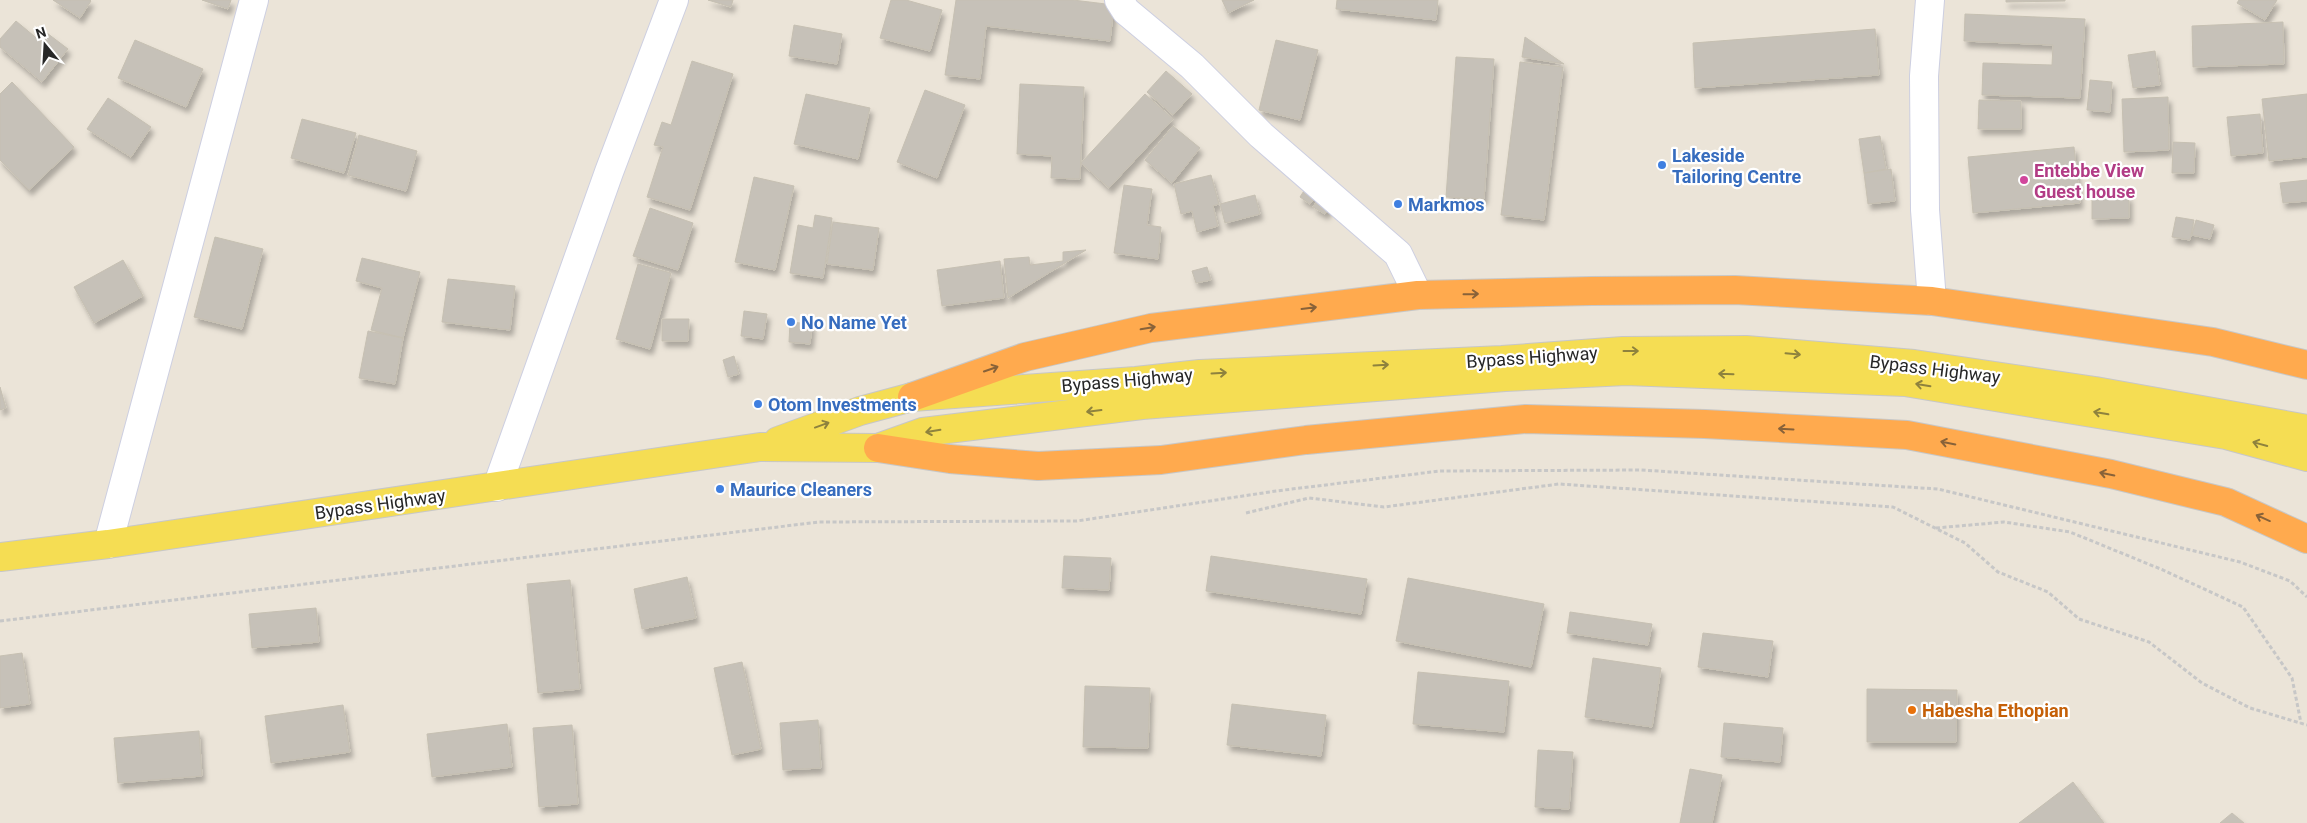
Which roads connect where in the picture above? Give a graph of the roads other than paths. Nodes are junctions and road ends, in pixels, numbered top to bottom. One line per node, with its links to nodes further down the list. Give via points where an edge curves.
1 (254, 0): 16 (street)
2 (674, 0): 14 (street)
3 (1119, 0): 5 (street, via 1126,11 1192,66 1261,134 1398,254)
4 (1930, 0): 6 (street, via 1924,85 1925,210)
5 (1418, 295): 6 (highway, one-way to 6, via 1735,290); 9 (highway, one-way to 5, via 1025,357 1151,328)
6 (1932, 301): 7 (highway, via 2213,342)
7 (2307, 365)
8 (1139, 393): 9 (main road, Bypass Highway); 10 (main road, Bypass Highway, one-way to 10, via 1200,374 1502,360 1623,350 1746,350 1914,364 2095,391); 12 (main road, Bypass Highway, one-way to 12, via 923,432); 13 (main road, Bypass Highway, one-way to 8, via 2226,435 1905,382 1626,371)
9 (912, 397): 11 (main road, Bypass Highway, one-way to 9, via 860,411)
10 (2307, 429)
11 (760, 447): 12 (main road, Bypass Highway); 14 (main road, Bypass Highway)
12 (878, 448): 15 (highway, one-way to 12, via 2226,502 2111,474 1907,435 1705,424 1526,419 1306,440 1161,460 1038,466 950,459)
13 (2307, 457)
14 (497, 487): 16 (main road, Bypass Highway)
15 (2307, 539)
16 (108, 544): 17 (main road, Bypass Highway)
17 (0, 557)

